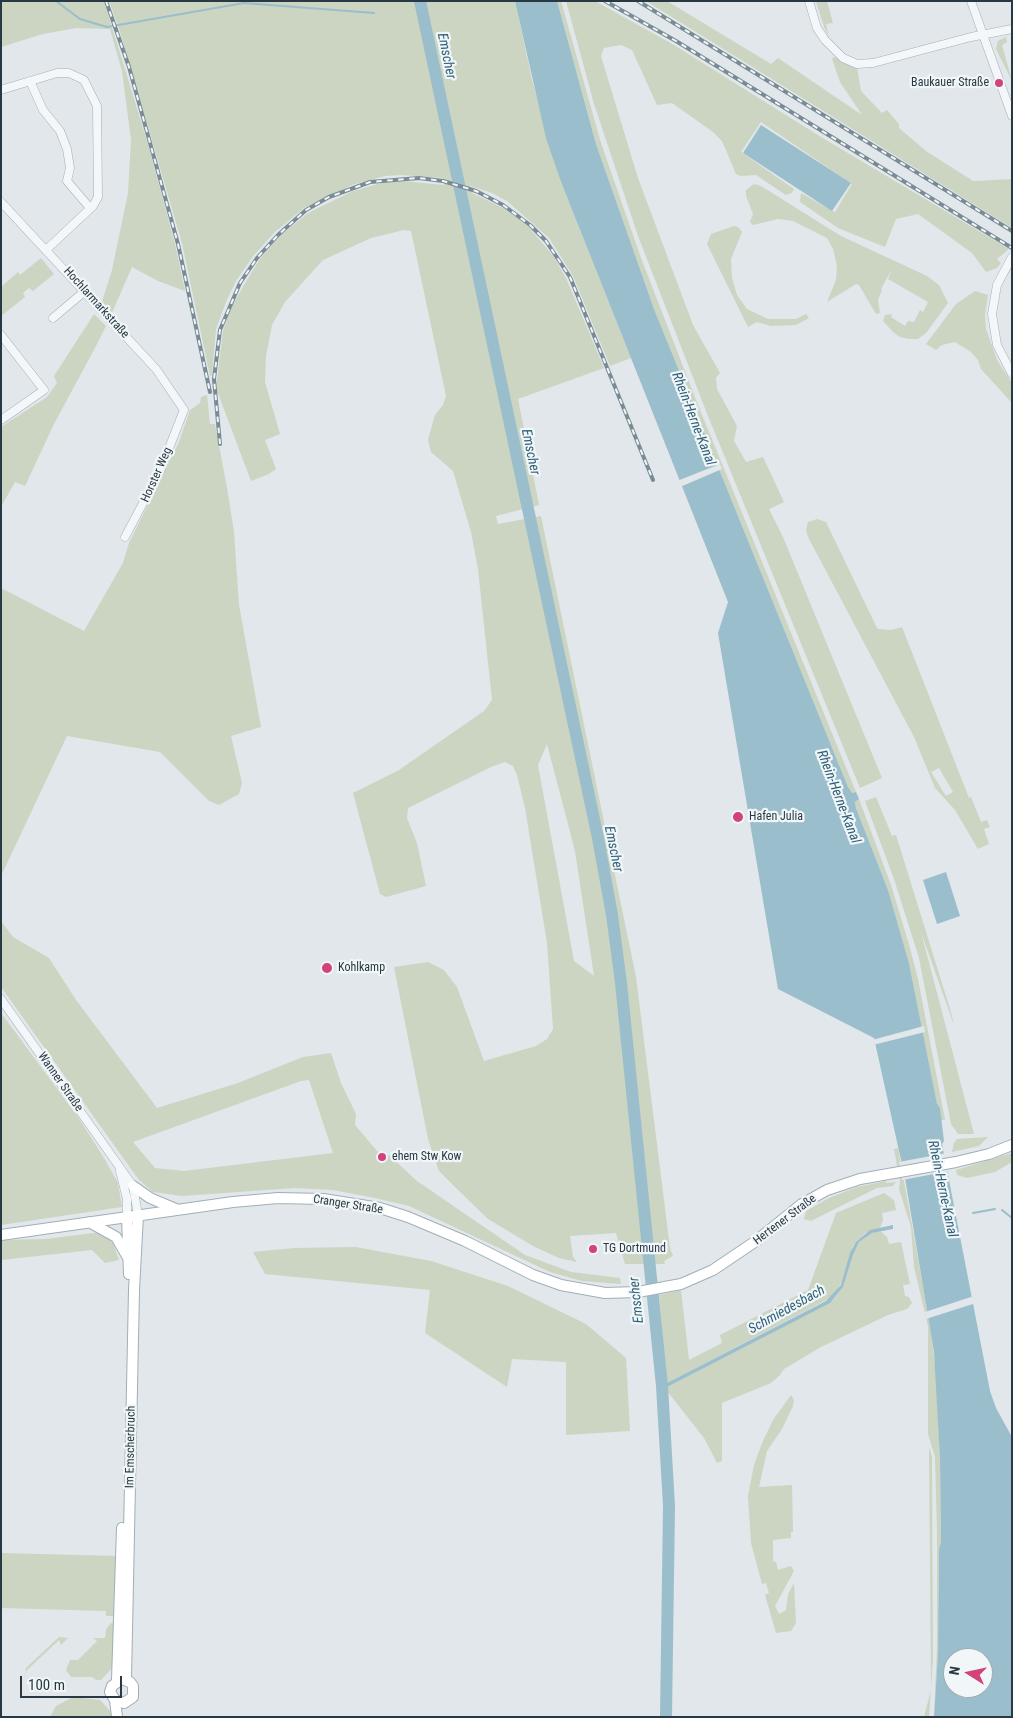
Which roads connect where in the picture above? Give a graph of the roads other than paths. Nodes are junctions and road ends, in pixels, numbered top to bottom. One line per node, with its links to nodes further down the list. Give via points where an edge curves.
1 (809, 1): 4 (street, via 817,28 825,40 843,58 857,64 873,63)
2 (971, 1): 4 (street)
3 (1012, 29): 4 (street)
4 (982, 35): 7 (street)
5 (30, 81): 6 (street); 9 (street, via 67,149 70,168 67,181); 9 (street, via 69,73 84,80 92,92 98,111 100,186 96,202)
6 (1, 90)
7 (1012, 116)
8 (1, 202): 10 (street, Hochlarmarkstraße)
9 (90, 208): 10 (street)
10 (47, 249): 12 (street, Hochlarmarkstraße)
11 (1012, 257): 15 (street, via 998,285 992,314 997,345)
12 (84, 291): 13 (street); 16 (street, Hochlarmarkstraße, via 156,369)
13 (53, 318)
14 (1, 335): 17 (street, via 44,390)
15 (1012, 374)
16 (184, 410): 18 (street, Horster Weg, via 160,471)
17 (1, 420)
18 (125, 537)
19 (1, 999): 21 (street, Wanner Straße)
20 (1012, 1145): 29 (main road, Hertener Straße, via 956,1162 860,1179 816,1196 724,1264)
21 (118, 1164): 22 (street, Wanner Straße); 25 (street, Wanner Straße, via 127,1199)
22 (134, 1186): 23 (main road, via 150,1198); 24 (street, Wanner Straße)
23 (177, 1209): 24 (main road, Cranger Straße); 29 (main road, Cranger Straße, via 278,1198 352,1203 390,1211 433,1226 533,1275 561,1285 605,1293 638,1292)
24 (138, 1215): 25 (main road, Cranger Straße); 28 (main road, Im Emscherbruch)
25 (127, 1216): 26 (main road, Cranger Straße); 28 (main road, Im Emscherbruch)
26 (89, 1222): 27 (main road, Cranger Straße); 28 (main road, via 116,1237)
27 (1, 1234)
28 (132, 1259): 30 (main road, Im Emscherbruch)
29 (681, 1284)
30 (122, 1679): 31 (main road, Im Emscherbruch, via 112,1686 110,1692); 31 (main road, Im Emscherbruch, via 134,1686 134,1691 133,1697)
31 (120, 1701): 32 (main road, Im Emscherbruch); 33 (main road, Im Emscherbruch)
32 (118, 1717)
33 (124, 1717)

